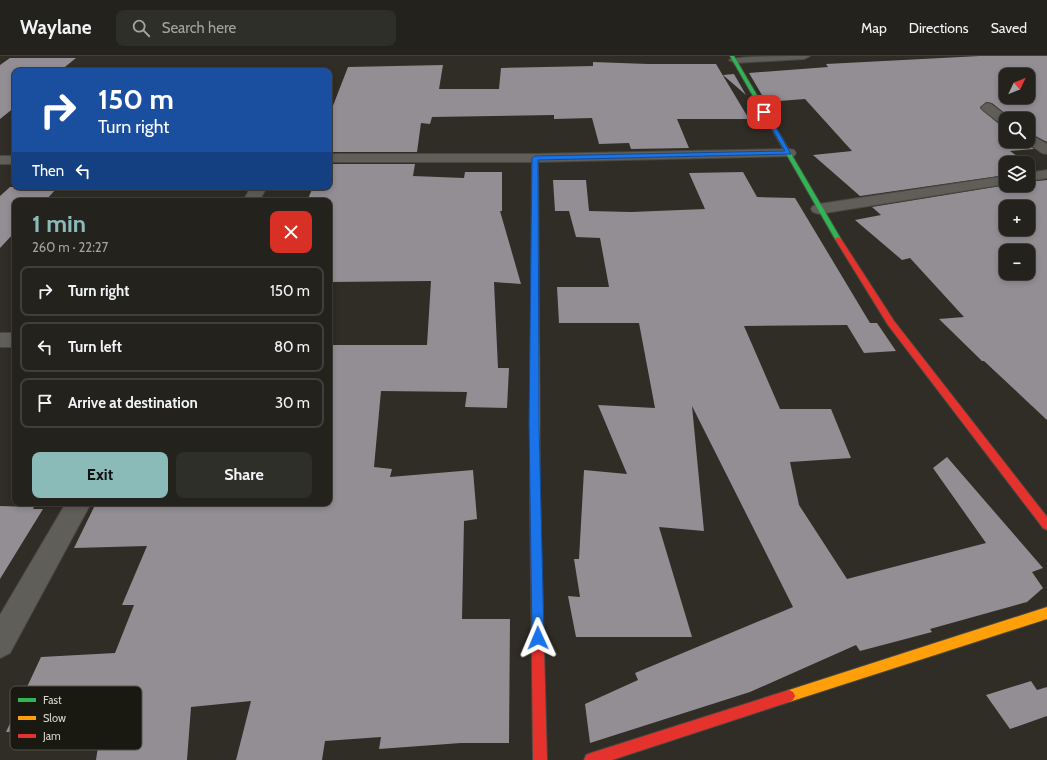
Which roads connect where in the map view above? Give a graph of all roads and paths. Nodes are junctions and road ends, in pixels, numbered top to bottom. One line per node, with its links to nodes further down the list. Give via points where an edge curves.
1 (804, 56): 2 (street)
2 (734, 58): 7 (street)
3 (987, 107): 4 (street)
4 (999, 116)
5 (1035, 141): 6 (street)
6 (1047, 150)
7 (789, 153): 9 (street); 15 (street)
8 (332, 158): 9 (street)
9 (535, 158): 22 (street, via 534,423)
10 (0, 160): 11 (street)
11 (12, 160)
12 (1047, 174): 13 (street)
13 (1035, 176)
14 (999, 181): 15 (street)
15 (819, 209): 19 (street, via 891,323)
16 (0, 340): 17 (street)
17 (12, 340)
18 (77, 506): 21 (street)
19 (1047, 525)
20 (1047, 613): 23 (street)
21 (0, 643)
22 (540, 760)
23 (591, 760)

